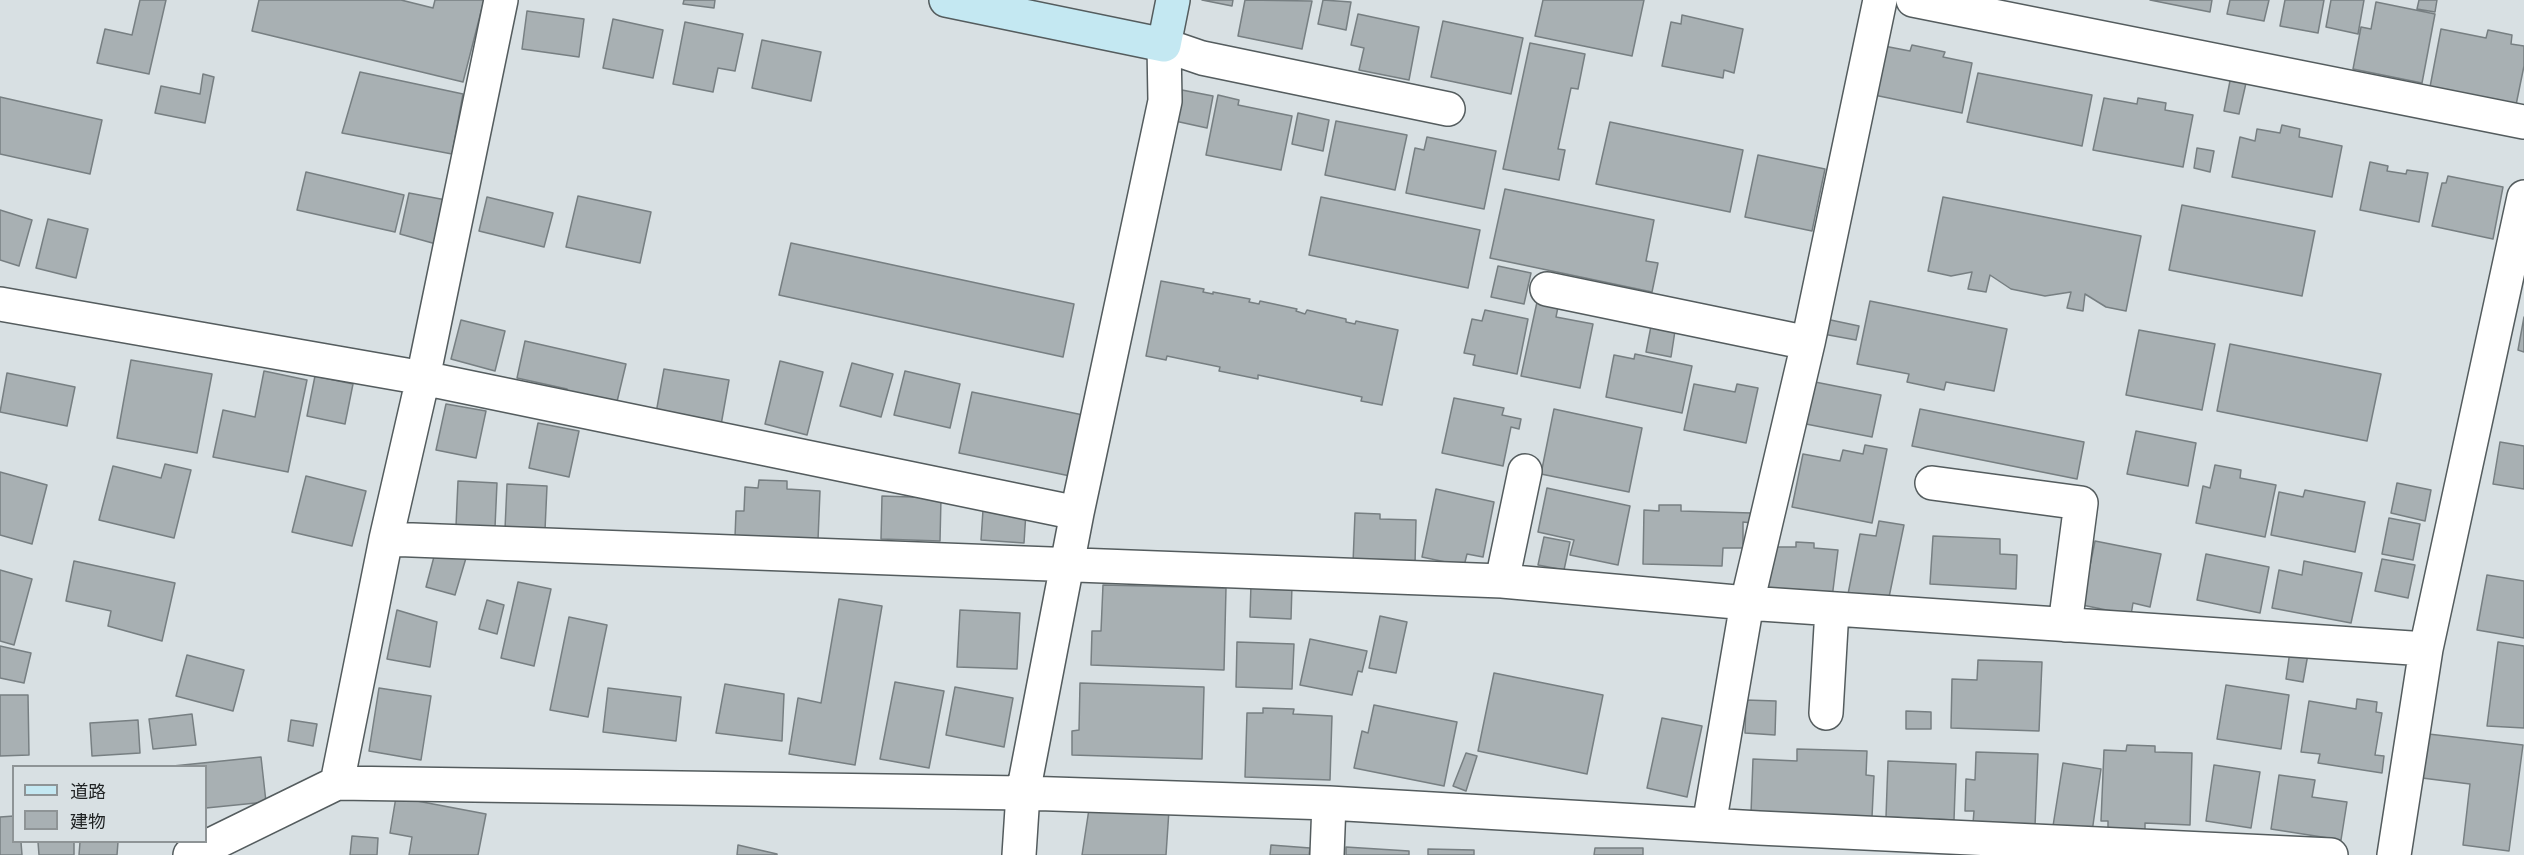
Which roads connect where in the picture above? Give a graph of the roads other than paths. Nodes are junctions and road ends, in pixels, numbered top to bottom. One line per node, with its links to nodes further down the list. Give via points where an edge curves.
1 (501, 0): 13 (street)
2 (946, 0): 6 (street)
3 (1173, 0): 6 (street)
4 (1880, 0): 12 (street)
5 (1913, 0): 8 (street)
6 (1164, 45): 7 (street, via 1202,58); 16 (street, via 1165,100)
7 (1448, 109)
8 (2524, 122)
9 (2524, 198): 23 (street)
10 (1547, 289): 12 (street)
11 (0, 304): 13 (street)
12 (1808, 343): 20 (street)
13 (423, 378): 16 (street); 17 (street)
14 (1525, 471): 19 (street)
15 (1932, 483): 22 (street, via 2081,503)
16 (1077, 513): 18 (street)
17 (386, 539): 18 (street); 25 (street)
18 (1068, 566): 19 (street); 26 (street)
19 (1502, 581): 20 (street)
20 (1747, 603): 21 (street); 28 (street)
21 (1832, 609): 22 (street); 24 (street)
22 (2065, 625): 23 (street)
23 (2426, 650): 35 (street)
24 (1826, 713)
25 (337, 783): 26 (street); 31 (street)
26 (1023, 793): 27 (street); 32 (street)
27 (1329, 803): 28 (street); 33 (street)
28 (1708, 825): 29 (street)
29 (1758, 842): 30 (street)
30 (2063, 849): 34 (street)
31 (190, 855)
32 (1019, 855)
33 (1327, 855)
34 (2331, 855)
35 (2394, 855)

